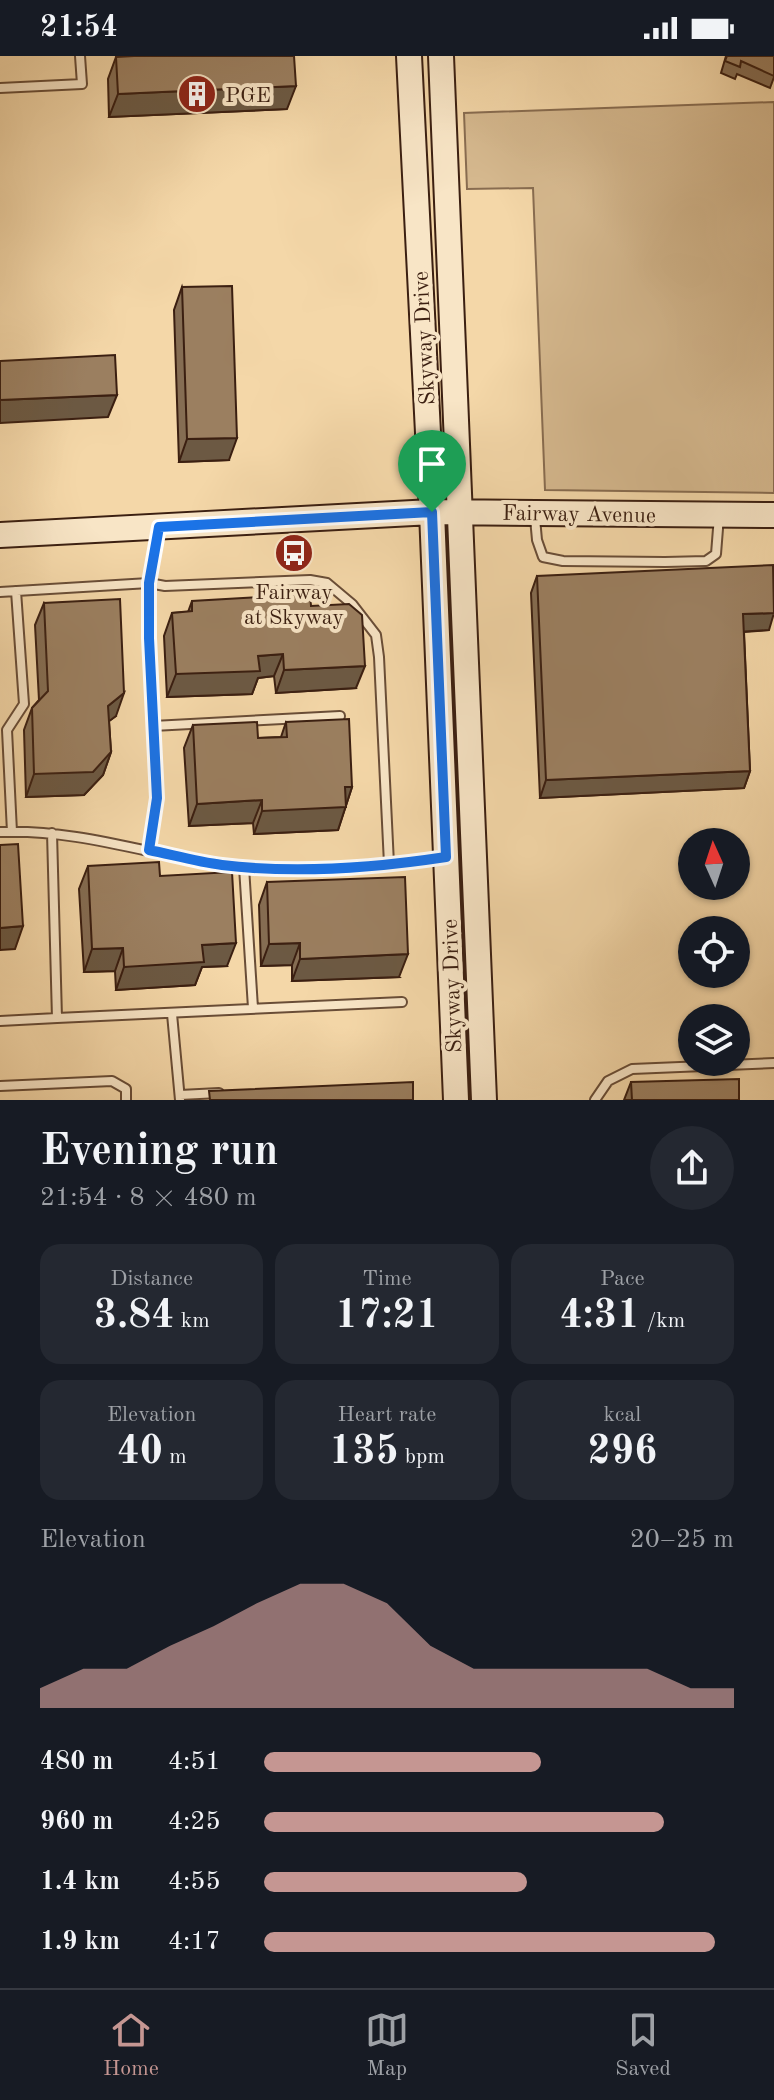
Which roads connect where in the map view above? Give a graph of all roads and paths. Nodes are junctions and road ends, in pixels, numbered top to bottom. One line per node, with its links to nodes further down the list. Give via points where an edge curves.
1 (80, 56): 4 (lane, via 82,84)
2 (409, 56): 5 (main road, Skyway Drive)
3 (441, 56): 6 (main road, Skyway Drive)
4 (0, 88)
5 (432, 512): 6 (main road, Fairway Avenue); 10 (main road, Fairway Avenue); 21 (main road, Skyway Drive)
6 (460, 513): 7 (main road, Fairway Avenue); 35 (main road, Skyway Drive)
7 (535, 513): 8 (main road, Fairway Avenue); 8 (lane, via 543,557 577,561 706,561 716,554)
8 (719, 515): 9 (main road, Fairway Avenue)
9 (774, 515)
10 (159, 527): 11 (main road, Fairway Avenue); 12 (lane)
11 (0, 535)
12 (149, 583): 13 (lane); 16 (lane); 22 (lane, via 310,580 327,583 352,604 376,635)
13 (16, 591): 14 (lane); 18 (lane, via 24,704 7,730)
14 (0, 592)
15 (340, 716): 16 (lane)
16 (153, 726): 20 (lane, via 157,798)
17 (0, 832): 18 (lane)
18 (12, 832): 19 (lane)
19 (52, 833): 20 (lane); 27 (lane)
20 (149, 850): 23 (lane)
21 (446, 857): 22 (lane); 34 (main road, Skyway Drive)
22 (389, 864): 23 (lane)
23 (244, 867): 25 (lane)
24 (402, 1002): 25 (lane)
25 (253, 1008): 26 (lane)
26 (172, 1014): 27 (lane); 32 (lane)
27 (57, 1018): 28 (lane)
28 (0, 1021)
29 (774, 1063): 36 (lane, via 632,1069 608,1081)
30 (0, 1086): 33 (lane, via 112,1081 126,1089)
31 (227, 1093): 32 (lane)
32 (180, 1098)
33 (126, 1100)
34 (456, 1100)
35 (484, 1100)
36 (595, 1100)

